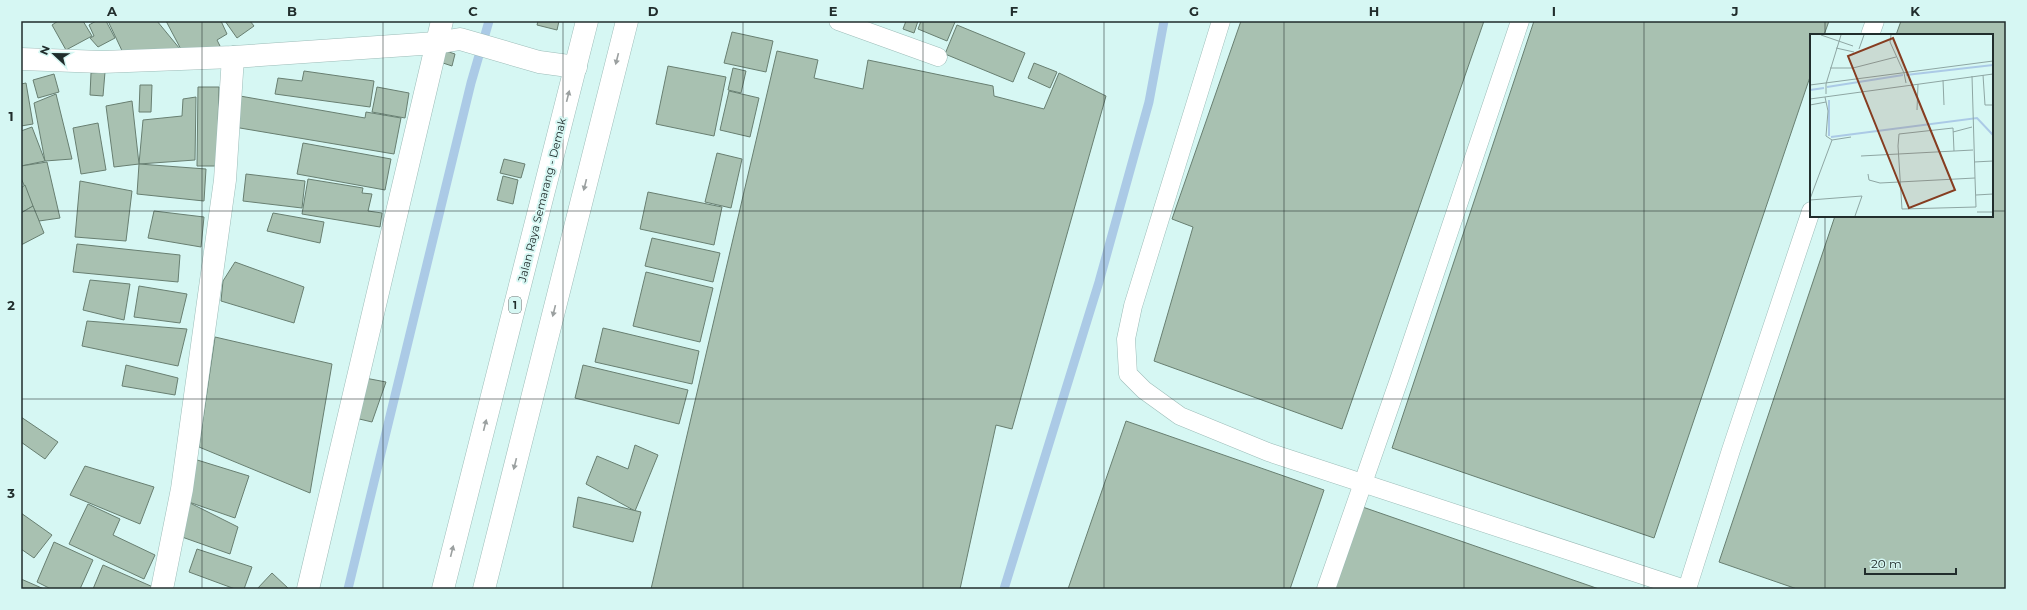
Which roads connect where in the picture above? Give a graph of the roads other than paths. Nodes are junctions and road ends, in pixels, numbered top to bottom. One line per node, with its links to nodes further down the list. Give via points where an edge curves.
1 (442, 21): 9 (main road)
2 (587, 21): 13 (main road, Jalan Raya Semarang - Demak / 1)
3 (627, 21): 19 (main road, one-way to 19)
4 (838, 21): 11 (lane)
5 (1221, 21): 15 (lane, via 1133,306 1126,339 1128,374 1144,390 1180,416 1268,452)
6 (1520, 21): 15 (lane)
7 (1875, 21): 8 (lane)
8 (1870, 34)
9 (436, 43): 10 (main road); 13 (main road, via 460,39 539,62); 17 (main road)
10 (233, 57): 12 (main road, via 102,62); 16 (main road, via 225,180 182,489)
11 (938, 57)
12 (21, 59)
13 (576, 67): 18 (main road, Jalan Raya Semarang - Demak / 1, one-way to 13)
14 (1810, 214): 21 (lane)
15 (1363, 482): 20 (lane); 21 (lane)
16 (162, 589)
17 (308, 589)
18 (443, 589)
19 (484, 589)
20 (1326, 589)
21 (1686, 589)

